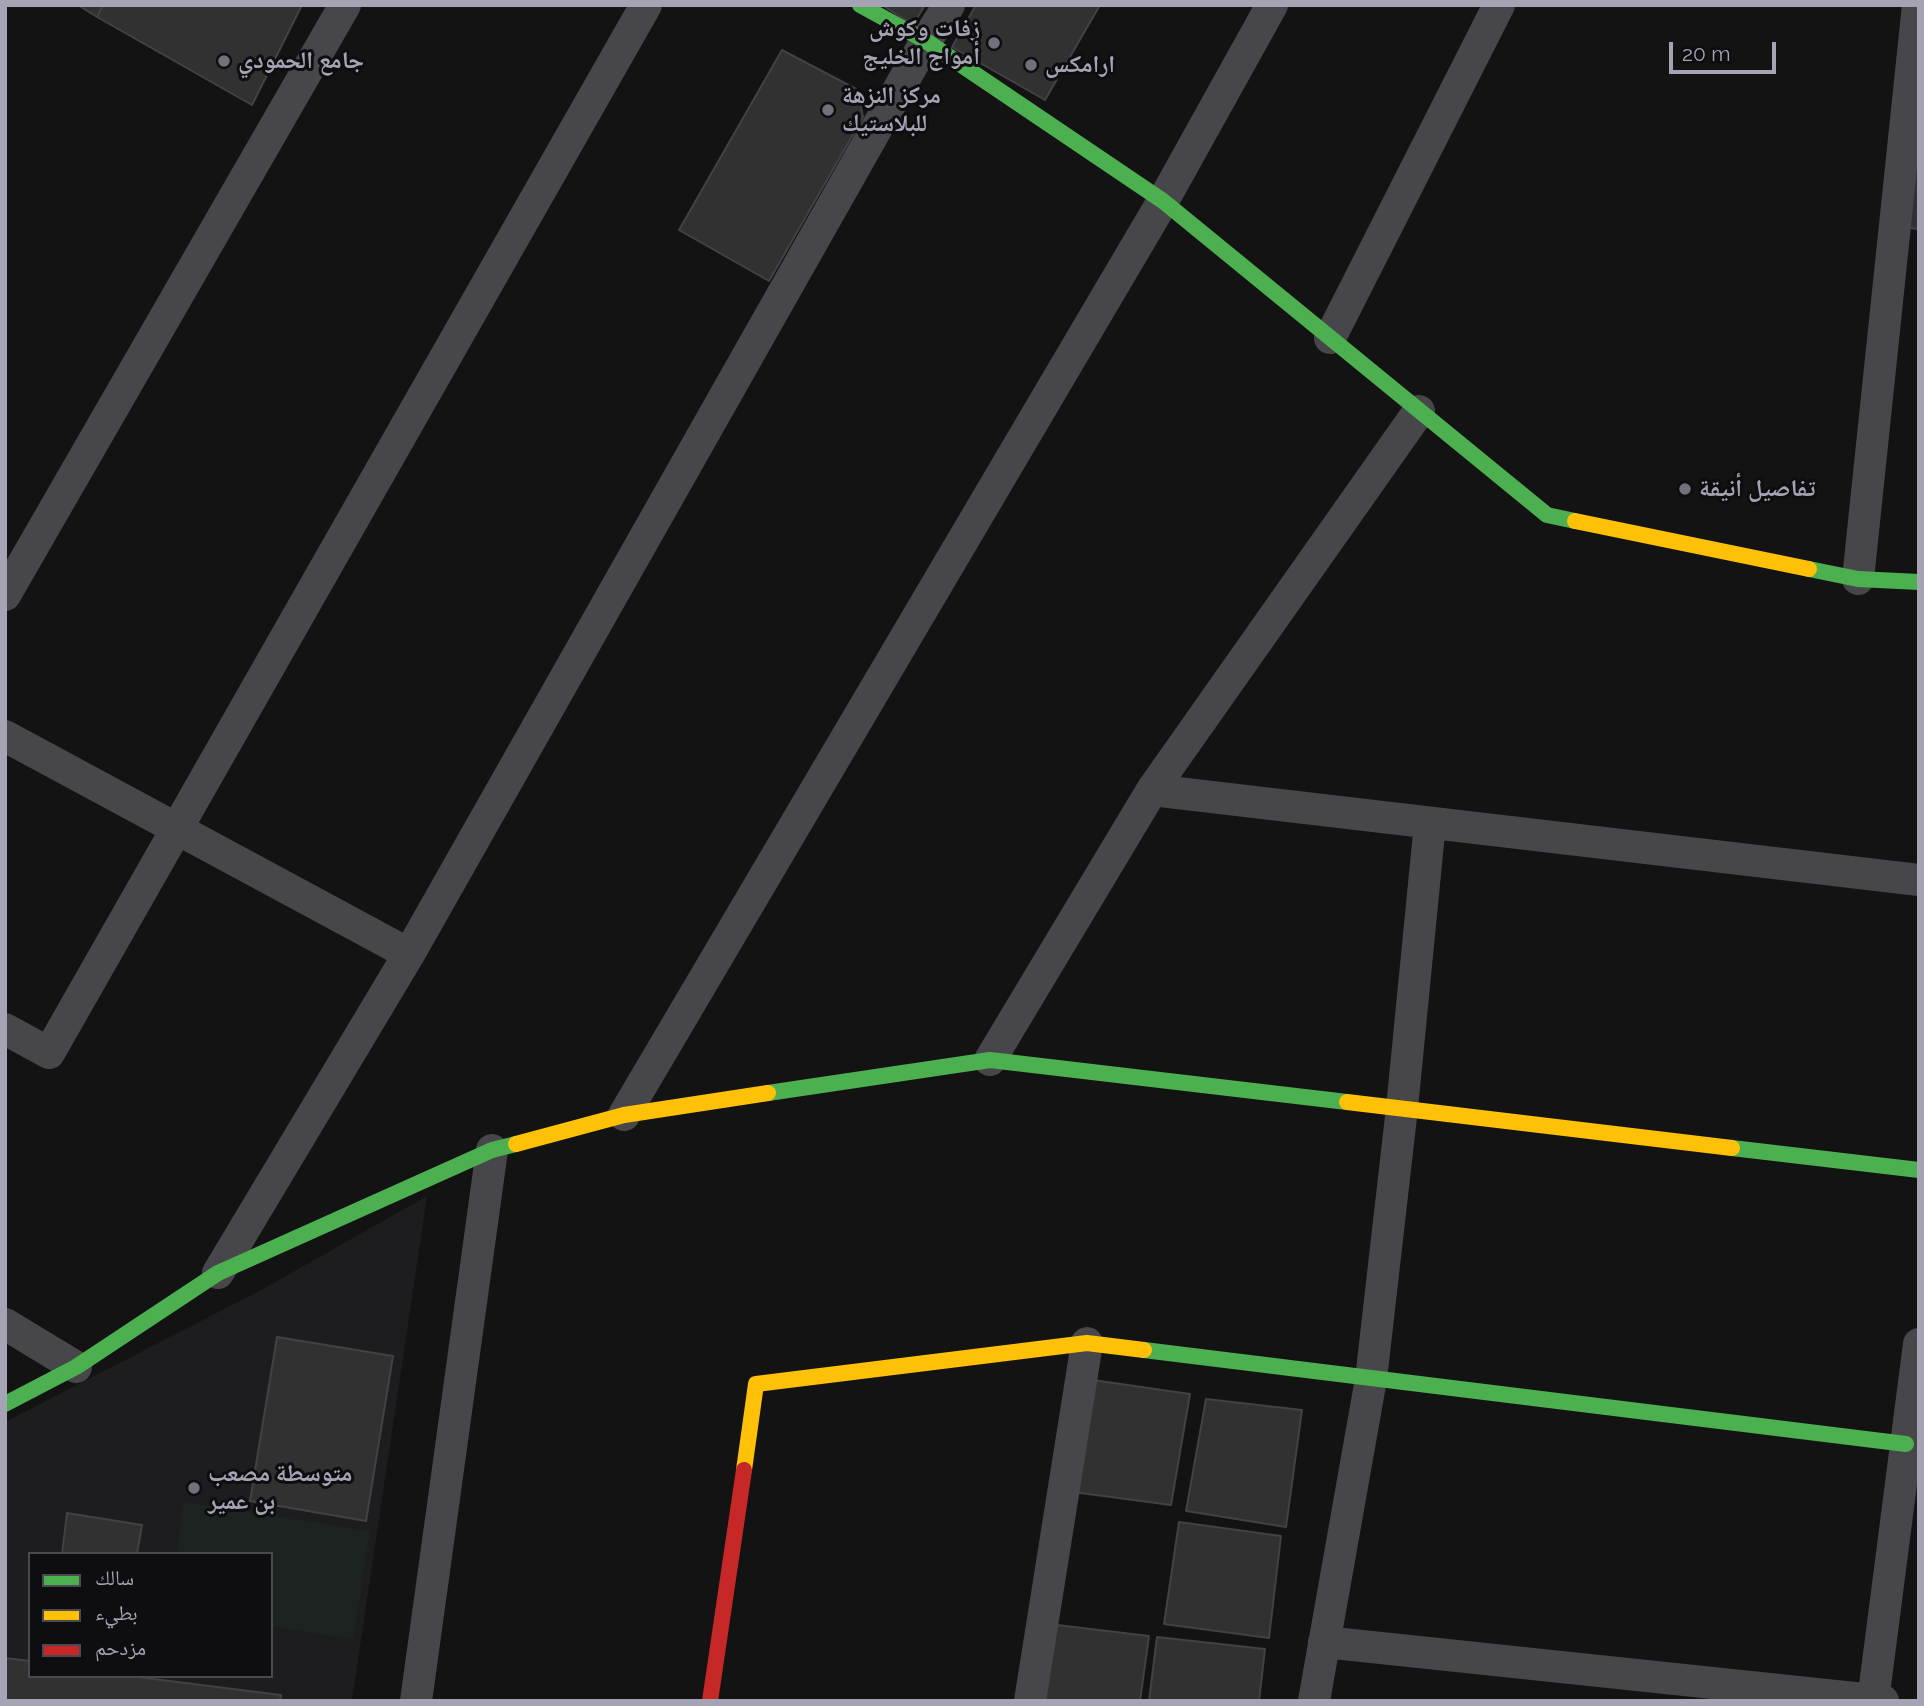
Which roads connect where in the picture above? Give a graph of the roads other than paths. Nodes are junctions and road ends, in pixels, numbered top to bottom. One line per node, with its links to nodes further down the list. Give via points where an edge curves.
1 (345, 5): 15 (street)
2 (646, 5): 19 (street)
3 (859, 5): 8 (street)
4 (949, 5): 8 (street)
5 (1272, 5): 9 (street)
6 (1499, 5): 11 (street)
7 (1918, 5): 10 (street)
8 (926, 41): 9 (street); 21 (street)
9 (1163, 201): 11 (street); 25 (street)
10 (1905, 268): 13 (street)
11 (1330, 338): 12 (street)
12 (1419, 411): 13 (street, via 1547,515); 17 (street)
13 (1858, 579): 14 (street)
14 (1919, 582)
15 (5, 595)
16 (5, 736): 19 (street)
17 (1152, 790): 18 (street); 23 (street)
18 (1430, 823): 20 (street); 24 (street)
19 (177, 829): 21 (street); 22 (street, via 49,1053)
20 (1919, 880)
21 (409, 954): 28 (street)
22 (5, 1029)
23 (990, 1060): 24 (street); 25 (street)
24 (1402, 1108): 27 (street); 33 (street)
25 (624, 1115): 26 (street)
26 (492, 1150): 28 (street); 38 (street)
27 (1919, 1170)
28 (218, 1273): 32 (street)
29 (5, 1324): 32 (street)
30 (1087, 1343): 33 (street); 39 (street, via 756,1384); 40 (street)
31 (1919, 1344): 35 (street)
32 (76, 1367): 34 (street)
33 (1371, 1379): 35 (street); 36 (street)
34 (5, 1404)
35 (1906, 1444): 37 (street)
36 (1324, 1642): 37 (street); 41 (street)
37 (1877, 1700)
38 (416, 1701)
39 (710, 1701)
40 (1030, 1701)
41 (1314, 1701)

